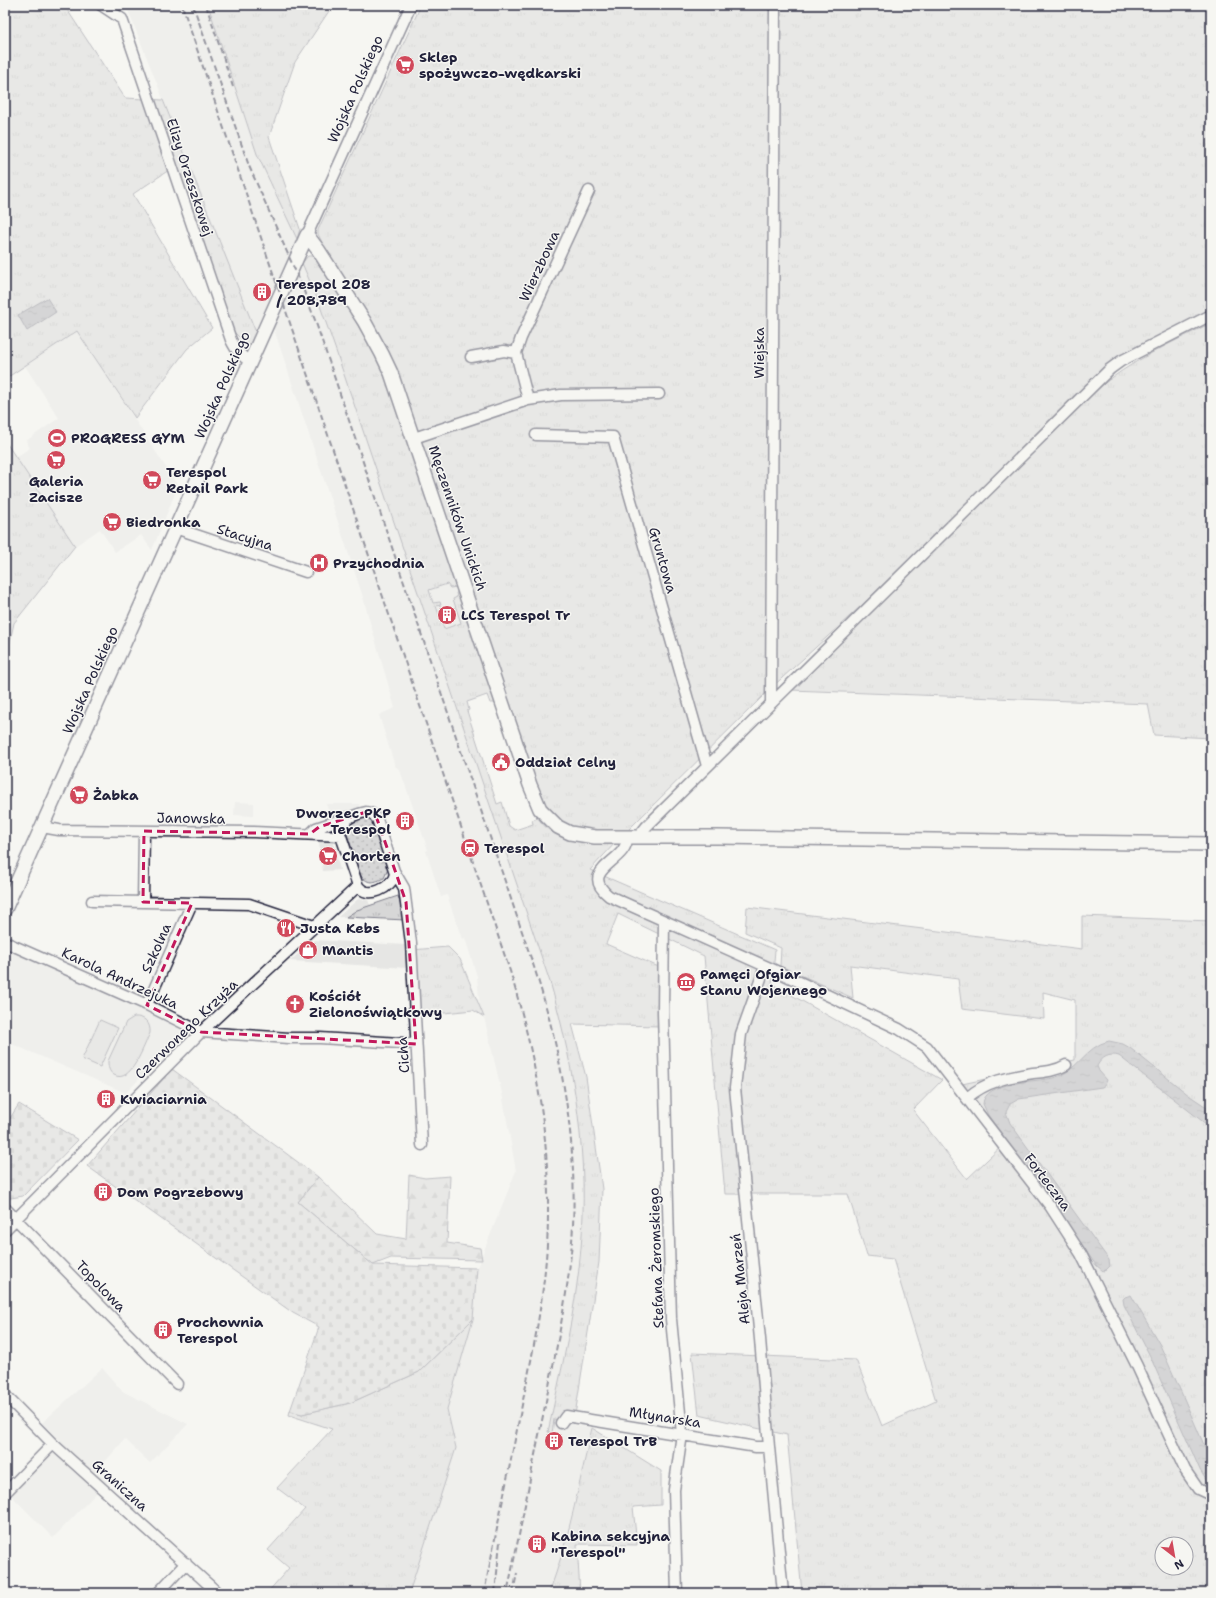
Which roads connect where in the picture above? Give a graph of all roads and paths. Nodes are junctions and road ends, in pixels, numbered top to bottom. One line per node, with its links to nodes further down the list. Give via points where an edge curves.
1 (101, 5): 9 (street, Elizy Orzeszkowej, via 122,20 231,340 236,350)
2 (411, 5): 5 (street, Wojska Polskiego)
3 (775, 5): 16 (street, Wiejska)
4 (588, 191): 7 (street, Wierzbowa)
5 (307, 235): 9 (main road, Wojska Polskiego); 13 (main road, Męczenników Unickich, via 364,321 382,354)
6 (1211, 315): 16 (street, via 1110,369)
7 (516, 353): 8 (street, via 504,351); 11 (street)
8 (471, 357)
9 (250, 361): 14 (main road, Wojska Polskiego)
10 (659, 394): 11 (street, via 562,395)
11 (528, 400): 13 (street)
12 (536, 435): 17 (street, Gruntowa, via 613,437)
13 (414, 438): 23 (main road, Męczenników Unickich, via 536,802 552,822 570,833 594,837)
14 (175, 528): 15 (street, Stacyjna); 19 (main road, Wojska Polskiego)
15 (306, 572)
16 (771, 702): 17 (street)
17 (707, 766): 24 (street, via 646,827)
18 (350, 817): 21 (street, Cicha, via 316,828); 22 (street, via 342,825); 26 (street, Cicha, via 366,812 376,817)
19 (42, 827): 20 (street, Janowska, via 59,830); 31 (main road, Wojska Polskiego)
20 (144, 831): 21 (street, Janowska); 29 (street)
21 (310, 834): 22 (street, Janowska)
22 (341, 836): 27 (street)
23 (624, 837): 24 (main road, Męczenników Unickich); 32 (street, Forteczna, via 626,846 599,875 599,886 609,896)
24 (641, 837): 25 (main road, Męczenników Unickich)
25 (1211, 844)
26 (394, 871): 27 (street, via 393,880 385,888 367,892); 38 (street, Cicha, via 404,888 406,902 411,943)
27 (358, 886): 33 (street, Czerwonego Krzyża)
28 (92, 901): 29 (street)
29 (143, 902): 30 (street)
30 (192, 903): 33 (street, via 249,904); 36 (street, Szkolna)
31 (5, 909)
32 (664, 921): 35 (street, Forteczna); 48 (street, Stefana Żeromskiego, via 663,1012 671,1319)
33 (314, 926): 37 (street, Czerwonego Krzyża)
34 (5, 942): 36 (street, Karola Andrzejuka)
35 (768, 968): 40 (street, Forteczna, via 899,1028 927,1047); 50 (street, Aleja Marzeń, via 741,1034 735,1088)
36 (147, 1005): 37 (street, Karola Andrzejuka)
37 (201, 1032): 38 (street, Karola Andrzejuka); 43 (street, Czerwonego Krzyża)
38 (416, 1044): 41 (street, Cicha)
39 (1066, 1065): 40 (street, via 1058,1070 1009,1077 986,1084)
40 (967, 1098): 52 (street, Forteczna, via 1050,1206 1081,1254 1185,1470 1198,1489)
41 (422, 1145)
42 (5, 1208): 43 (street, Topolowa)
43 (16, 1219): 44 (street, Czerwonego Krzyża); 45 (street, Topolowa)
44 (5, 1230)
45 (177, 1384)
46 (5, 1395): 49 (street, Graniczna)
47 (560, 1422): 48 (street, Młynarska, via 566,1416)
48 (682, 1434): 50 (street, Młynarska); 56 (street, Stefana Żeromskiego, via 674,1490)
49 (53, 1444): 51 (street); 53 (street, Graniczna)
50 (769, 1447): 57 (street, Aleja Marzeń)
51 (5, 1493)
52 (1211, 1495)
53 (186, 1563): 54 (street); 55 (street, Graniczna)
54 (158, 1593)
55 (218, 1593)
56 (677, 1593)
57 (783, 1593)

